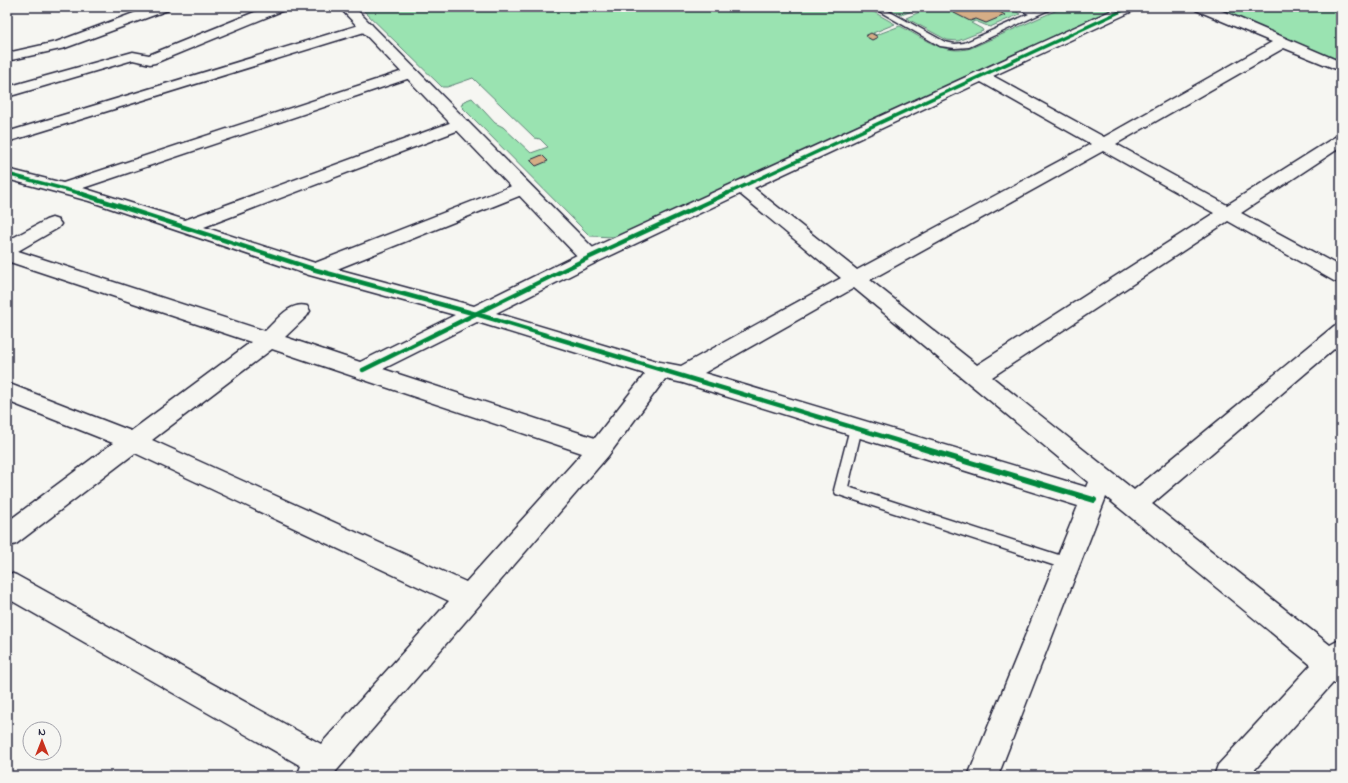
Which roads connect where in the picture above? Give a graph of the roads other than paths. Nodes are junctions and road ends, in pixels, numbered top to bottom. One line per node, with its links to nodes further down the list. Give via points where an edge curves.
1 (163, 7): 12 (street, via 60,45)
2 (279, 7): 16 (street, via 150,60 133,56)
3 (346, 7): 10 (street)
4 (876, 7): 9 (lane, via 943,44 955,46 966,44)
5 (1019, 7): 9 (lane)
6 (1051, 7): 9 (lane)
7 (1130, 7): 15 (street)
8 (1201, 7): 11 (street)
9 (1035, 14)
10 (366, 27): 14 (street); 18 (street)
11 (1283, 42): 13 (street); 20 (street)
12 (7, 57)
13 (1341, 67)
14 (410, 73): 17 (street); 24 (street)
15 (981, 76): 20 (street); 22 (street)
16 (7, 92)
17 (461, 124): 23 (street); 27 (street)
18 (7, 137)
19 (1341, 140): 25 (street)
20 (1104, 144): 25 (street); 33 (street)
21 (7, 174): 24 (street)
22 (742, 187): 30 (street); 33 (street)
23 (523, 188): 30 (street); 31 (street)
24 (63, 189): 27 (street)
25 (1229, 214): 32 (street); 40 (street)
26 (52, 224): 28 (street)
27 (185, 227): 31 (street)
28 (7, 249)
29 (7, 254): 37 (street)
30 (590, 257): 35 (street)
31 (316, 270): 35 (street)
32 (1341, 276)
33 (855, 279): 39 (street); 40 (street)
34 (300, 311): 37 (street)
35 (476, 314): 38 (street); 39 (street)
36 (1341, 331): 46 (street)
37 (269, 340): 38 (street); 43 (street)
38 (363, 370): 44 (street)
39 (671, 372): 42 (street); 44 (street)
40 (976, 376): 45 (street)
41 (7, 392): 43 (street)
42 (856, 428): 45 (street); 48 (lane, via 841,490)
43 (132, 440): 47 (street); 50 (street)
44 (600, 449): 50 (street)
45 (1097, 489): 46 (street); 48 (street)
46 (1134, 505): 51 (street)
47 (7, 536)
48 (1068, 564): 53 (street)
49 (7, 584): 52 (street)
50 (470, 597): 52 (street)
51 (1338, 663): 54 (street)
52 (318, 769)
53 (983, 776)
54 (1229, 776)

